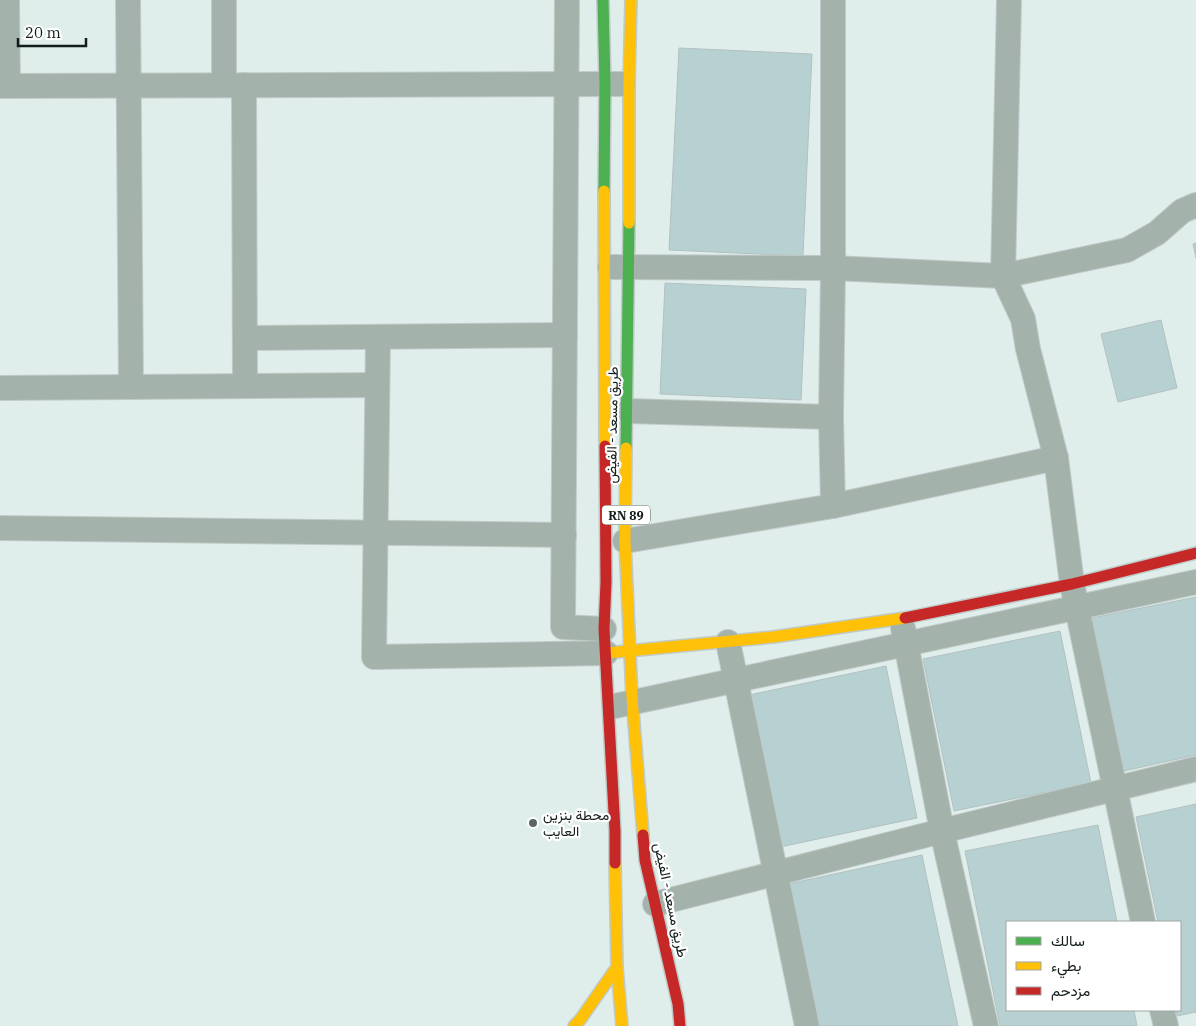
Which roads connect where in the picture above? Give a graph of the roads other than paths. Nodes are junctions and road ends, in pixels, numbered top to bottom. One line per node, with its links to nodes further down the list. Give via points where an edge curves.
1 (7, 0): 13 (street)
2 (128, 0): 14 (street)
3 (224, 0): 12 (street)
4 (567, 0): 9 (street)
5 (603, 0): 10 (main road, طريق مسعد - الفيض / RN 89)
6 (631, 0): 11 (main road, طريق مسعد - الفيض / RN 89)
7 (833, 0): 18 (street)
8 (1009, 0): 19 (street)
9 (567, 84): 10 (street); 12 (street); 20 (street)
10 (605, 84): 11 (street); 16 (main road, طريق مسعد - الفيض / RN 89)
11 (629, 84): 17 (main road, طريق مسعد - الفيض / RN 89)
12 (234, 85): 14 (street); 22 (street)
13 (4, 86): 14 (street)
14 (129, 86): 25 (street)
15 (1196, 205): 19 (street, via 1182,211 1157,233 1127,250)
16 (604, 267): 17 (street); 40 (main road, طريق مسعد - الفيض / RN 89)
17 (629, 267): 18 (street); 27 (main road, طريق مسعد - الفيض / RN 89)
18 (833, 268): 19 (street); 28 (street)
19 (1002, 276): 29 (street, via 1023,319)
20 (565, 335): 21 (street); 33 (street)
21 (378, 337): 22 (street); 23 (street)
22 (244, 338): 24 (street)
23 (378, 385): 24 (street); 32 (street)
24 (244, 386): 25 (street)
25 (131, 387): 26 (street)
26 (0, 388)
27 (628, 411): 28 (street); 34 (main road, طريق مسعد - الفيض / RN 89)
28 (831, 417): 30 (street)
29 (1056, 458): 30 (street); 37 (street)
30 (833, 506): 34 (street)
31 (0, 528): 32 (street)
32 (375, 532): 33 (street); 44 (street, via 374,657)
33 (564, 535): 40 (street, via 563,628)
34 (625, 541): 43 (main road, طريق مسعد - الفيض / RN 89)
35 (1196, 553): 37 (main road)
36 (1196, 582): 38 (street)
37 (1072, 584): 38 (street); 39 (main road)
38 (1077, 608): 42 (street); 49 (street)
39 (901, 619): 41 (main road); 42 (street)
40 (604, 629): 44 (main road, طريق مسعد - الفيض / RN 89)
41 (728, 642): 43 (main road); 45 (street)
42 (906, 644): 45 (street); 50 (street)
43 (630, 650): 44 (main road); 46 (main road, طريق مسعد - الفيض / RN 89)
44 (606, 653): 47 (main road, طريق مسعد - الفيض / RN 89)
45 (736, 681): 46 (street); 51 (street)
46 (632, 703): 47 (street); 52 (main road, طريق مسعد - الفيض / RN 89, via 645,860)
47 (608, 708): 54 (main road, طريق مسعد - الفيض / RN 89, via 615,831)
48 (1196, 769): 49 (street)
49 (1114, 788): 50 (street); 53 (street)
50 (942, 831): 51 (street); 60 (street)
51 (776, 874): 52 (street); 59 (street)
52 (655, 904): 58 (main road, طريق مسعد - الفيض / RN 89)
53 (1143, 921)
54 (617, 967): 56 (main road); 57 (main road, طريق مسعد - الفيض / RN 89)
55 (1162, 1011): 61 (street)
56 (574, 1026)
57 (622, 1026)
58 (680, 1026)
59 (807, 1026)
60 (986, 1026)
61 (1166, 1026)

